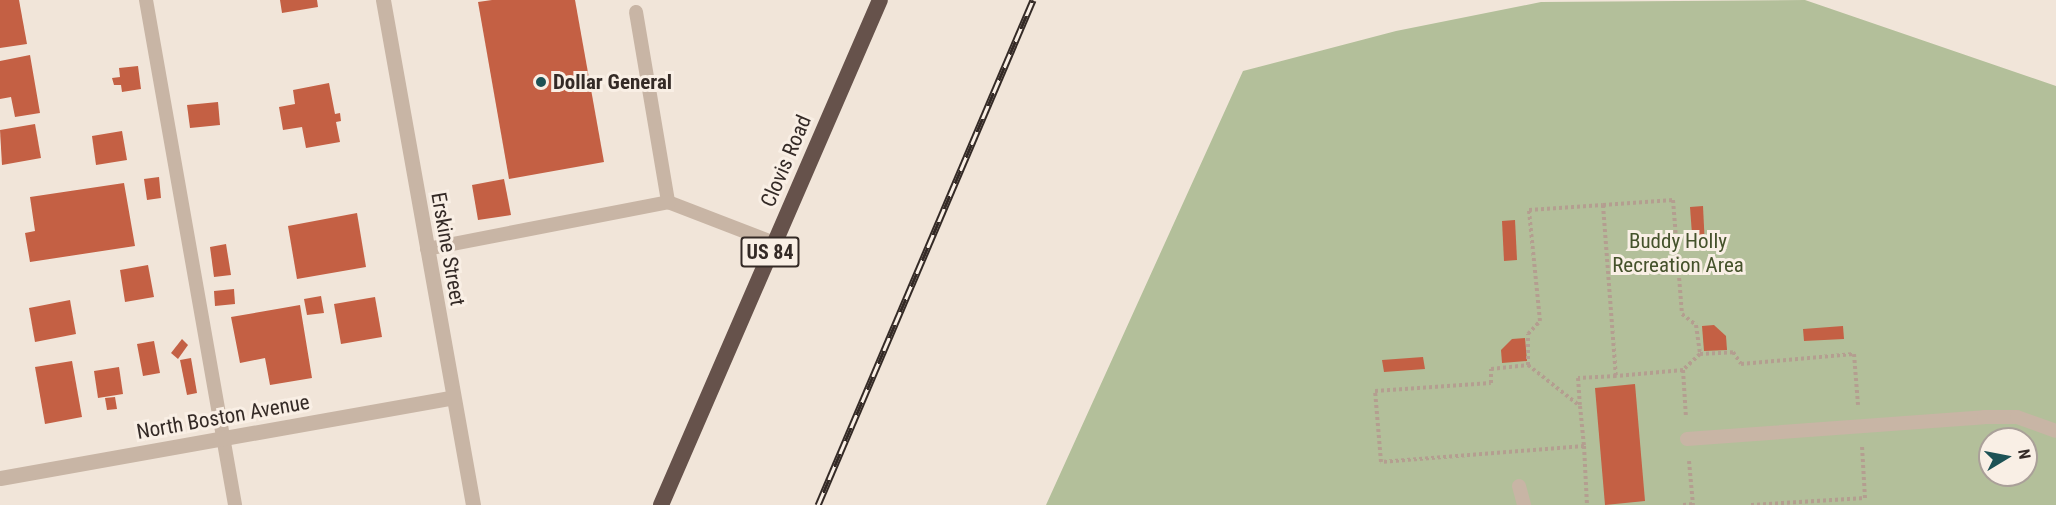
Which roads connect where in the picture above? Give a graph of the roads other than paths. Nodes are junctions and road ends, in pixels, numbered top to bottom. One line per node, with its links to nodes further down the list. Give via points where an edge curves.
1 (146, 0): 10 (lane)
2 (383, 0): 7 (street, Erskine Street)
3 (880, 0): 6 (highway, Clovis Road / US 84)
4 (636, 12): 5 (lane)
5 (668, 202): 6 (lane); 7 (lane)
6 (774, 243): 16 (highway, Clovis Road / US 84)
7 (427, 249): 8 (street, Erskine Street)
8 (453, 397): 10 (street, North Boston Avenue); 15 (street, Erskine Street)
9 (2056, 431): 11 (lane, via 2018,417)
10 (222, 438): 12 (street, North Boston Avenue); 14 (lane)
11 (1687, 439)
12 (0, 478)
13 (1520, 486): 17 (lane)
14 (235, 505)
15 (473, 505)
16 (661, 505)
17 (1524, 505)

